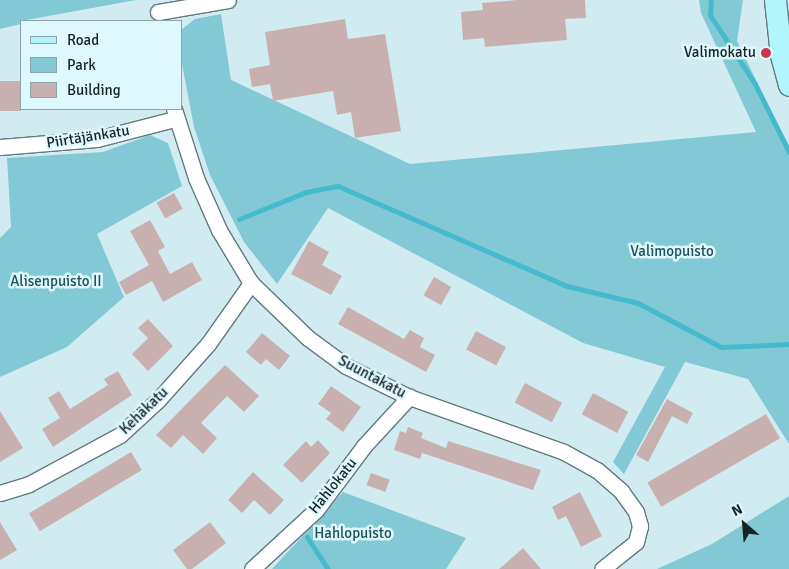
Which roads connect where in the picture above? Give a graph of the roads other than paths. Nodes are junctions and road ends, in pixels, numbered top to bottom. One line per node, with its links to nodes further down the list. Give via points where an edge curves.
1 (228, 0): 3 (street)
2 (776, 0): 4 (main road, via 780,55)
3 (158, 11)
4 (789, 85)
5 (175, 114): 6 (street, Piirtäjänkatu, via 97,139); 7 (street, Suuntakatu, via 196,178 219,230)
6 (0, 147)
7 (251, 282): 8 (street, Suuntakatu, via 346,366); 9 (street, Kehäkatu, via 208,344 158,400 120,435 29,484)
8 (409, 397): 10 (street, Hahlokatu, via 364,446 316,510); 11 (street, Suuntakatu, via 564,452 597,470 621,491 636,512 640,526 636,542)
9 (0, 493)
10 (252, 569)
11 (602, 569)

